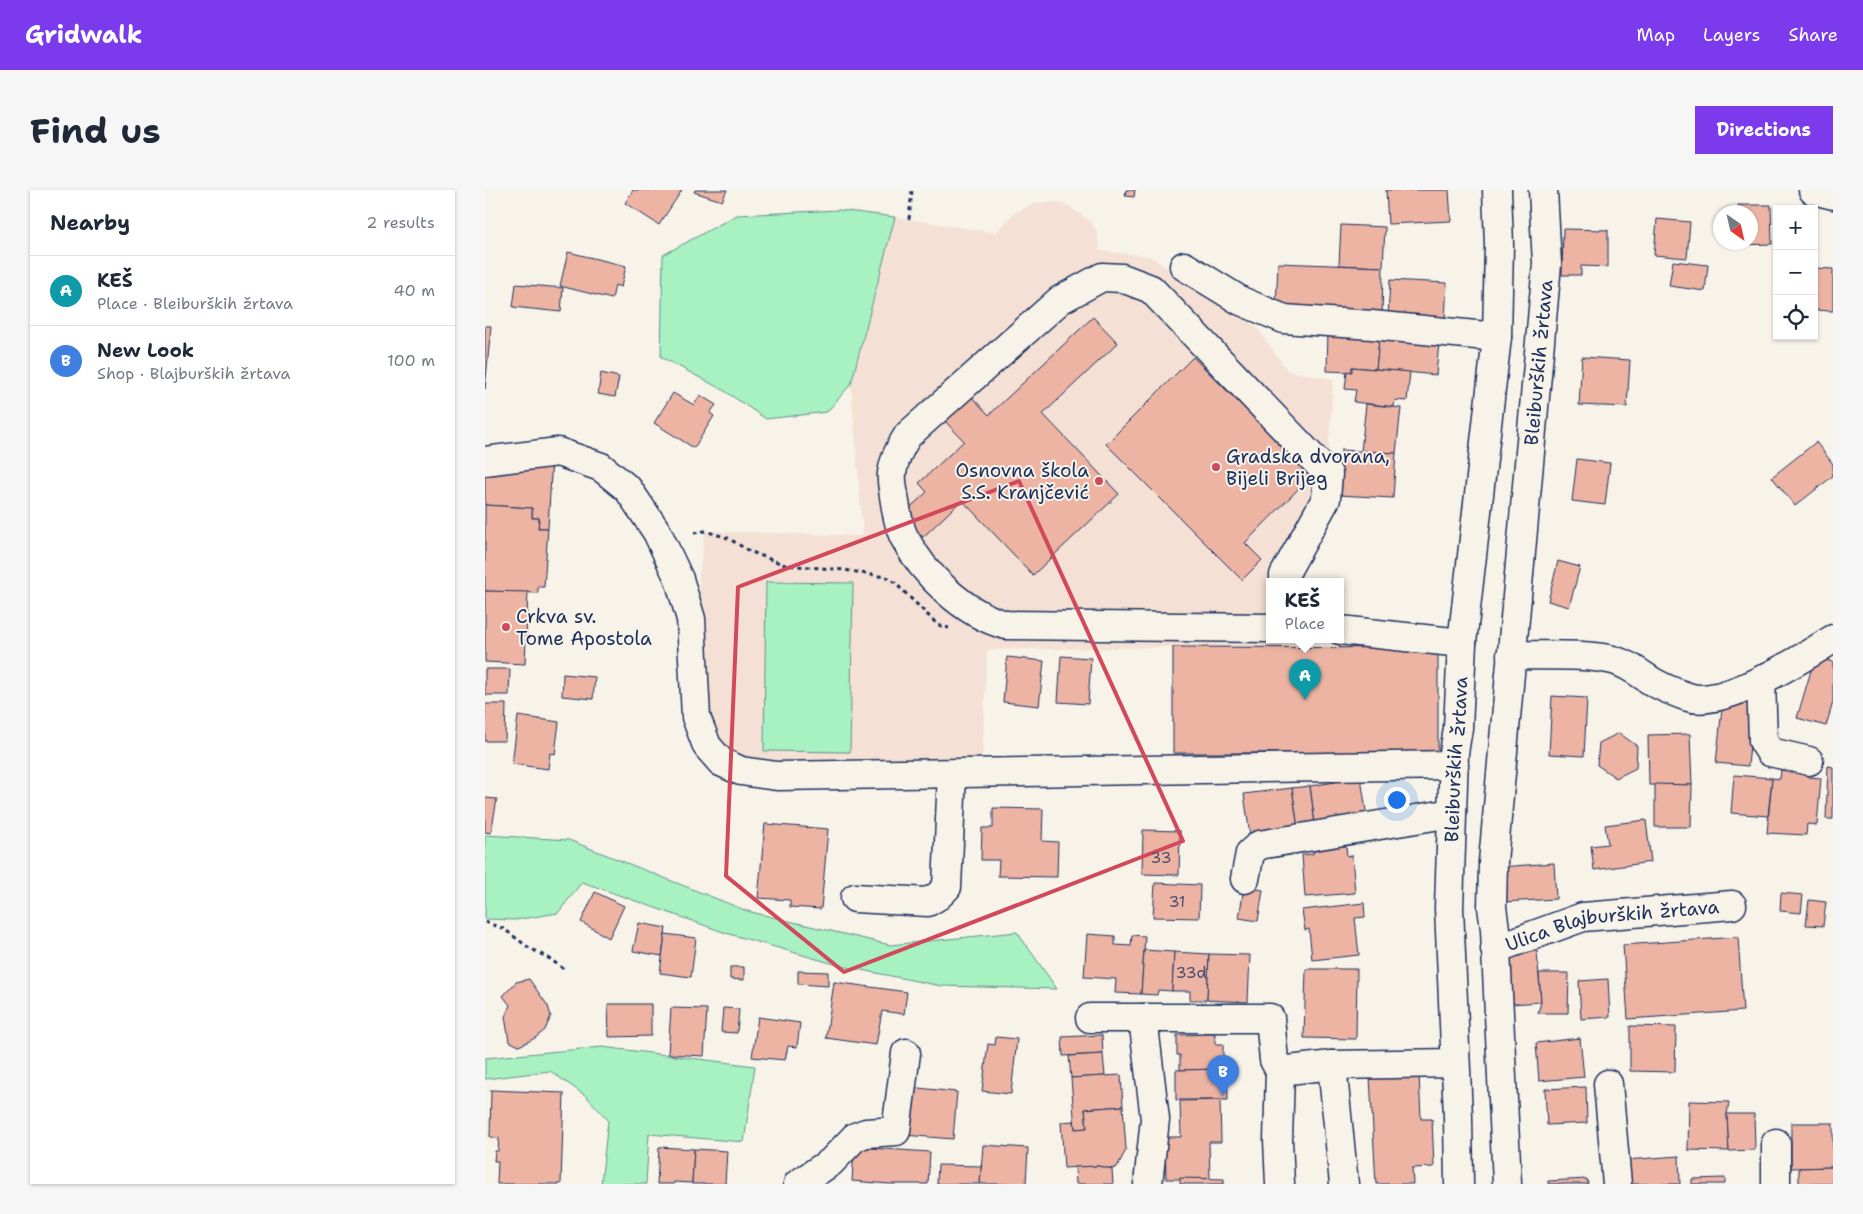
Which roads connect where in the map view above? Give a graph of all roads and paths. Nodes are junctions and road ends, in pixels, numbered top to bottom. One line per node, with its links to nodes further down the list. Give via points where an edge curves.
1 (912, 190): 6 (path)
2 (1497, 190): 8 (street, Bleiburških žrtava)
3 (1543, 190): 17 (street, Bleiburških žrtava, via 1547,264)
4 (1813, 190): 5 (street)
5 (1833, 195)
6 (909, 219)
7 (1184, 266): 8 (street, via 1241,301 1284,319)
8 (1497, 336): 16 (street, Bleiburških žrtava)
9 (485, 461): 21 (street, via 558,452 601,467 629,489 657,532 679,579 691,620 696,717 707,746 721,762 741,771 777,776)
10 (694, 533): 13 (path, via 705,531 728,538 749,551 785,565 890,578 938,624)
11 (1284, 578): 12 (street, via 1326,499 1328,474 1151,289 1122,278 1102,277 1060,300 908,435 897,454 891,476 904,536 929,574 955,599 994,622 1006,625)
12 (1266, 628)
13 (955, 630)
14 (1344, 630): 16 (street)
15 (1833, 639): 18 (street)
16 (1462, 643): 20 (street, Bleiburških žrtava)
17 (1511, 655): 18 (street, via 1616,661 1690,698 1705,699); 27 (street, Bleiburških žrtava, via 1493,862)
18 (1761, 682): 19 (street, via 1763,741 1770,752)
19 (1809, 760)
20 (1454, 765): 21 (street); 22 (street, Bleiburških žrtava)
21 (952, 774): 24 (street, via 947,887 928,902)
22 (1452, 813): 23 (street, via 1259,845 1250,853); 32 (street, Bleiburških žrtava, via 1449,908)
23 (1245, 879)
24 (855, 898)
25 (1732, 905): 27 (street, Ulica Blajburških žrtava, via 1583,917)
26 (485, 922): 28 (path, via 504,929)
27 (1495, 949): 42 (street, Bleiburških žrtava)
28 (565, 970)
29 (1090, 1018): 30 (street)
30 (1143, 1018): 34 (street, via 1271,1018 1274,1060); 38 (street, via 1155,1119)
31 (906, 1053): 37 (street, via 896,1131 855,1137 831,1162)
32 (1455, 1063): 33 (street); 41 (street, Bleiburških žrtava)
33 (1332, 1065): 34 (street); 40 (street)
34 (1280, 1071): 39 (street)
35 (1608, 1084): 43 (street)
36 (1776, 1143): 44 (street)
37 (798, 1184)
38 (1149, 1184)
39 (1280, 1184)
40 (1344, 1184)
41 (1459, 1184)
42 (1507, 1184)
43 (1617, 1184)
44 (1777, 1184)

